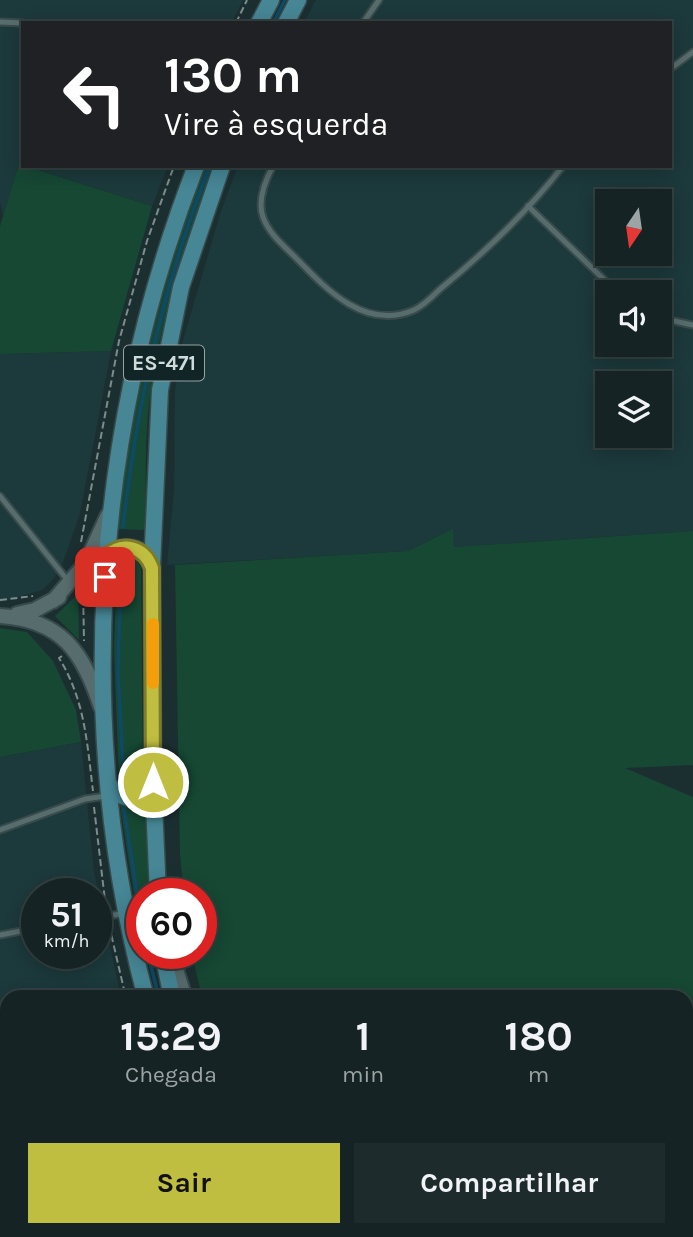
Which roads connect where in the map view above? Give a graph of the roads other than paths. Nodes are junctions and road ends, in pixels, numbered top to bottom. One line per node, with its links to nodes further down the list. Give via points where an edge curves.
1 (271, 0): 4 (main road)
2 (298, 0): 5 (main road)
3 (379, 0): 6 (lane)
4 (260, 21)
5 (287, 21)
6 (364, 21)
7 (0, 22): 8 (lane)
8 (21, 23)
9 (693, 52): 10 (lane)
10 (672, 68)
11 (195, 168): 19 (main road, ES-471, via 148,312)
12 (221, 168): 22 (main road, ES-471, via 190,254 166,352 159,399)
13 (272, 168): 15 (lane, via 263,186 262,216 272,234 335,298 378,314 416,309)
14 (562, 168): 15 (lane)
15 (528, 206): 16 (lane)
16 (605, 280)
17 (672, 321): 18 (lane)
18 (693, 326)
19 (114, 494): 21 (main road, ES-471); 23 (main road, via 100,538)
20 (0, 496): 23 (lane)
21 (105, 557): 22 (main road, via 120,548 132,548 143,553); 23 (main road); 25 (main road, ES-471)
22 (152, 568): 26 (main road, ES-471)
23 (75, 583): 24 (main road, via 34,610)
24 (3, 616): 25 (main road, via 48,626 73,649 97,693)
25 (105, 722): 27 (main road, ES-471)
26 (153, 782): 27 (main road, via 147,792 131,799); 29 (main road, ES-471)
27 (103, 792): 28 (lane); 30 (main road, ES-471)
28 (0, 830)
29 (157, 878)
30 (126, 913): 31 (lane)
31 (112, 916)
32 (21, 931): 33 (lane)
33 (0, 934)
34 (139, 969): 37 (main road, ES-471)
35 (166, 969): 38 (main road)
36 (175, 969): 39 (main road)
37 (144, 990)
38 (170, 990)
39 (182, 990)

